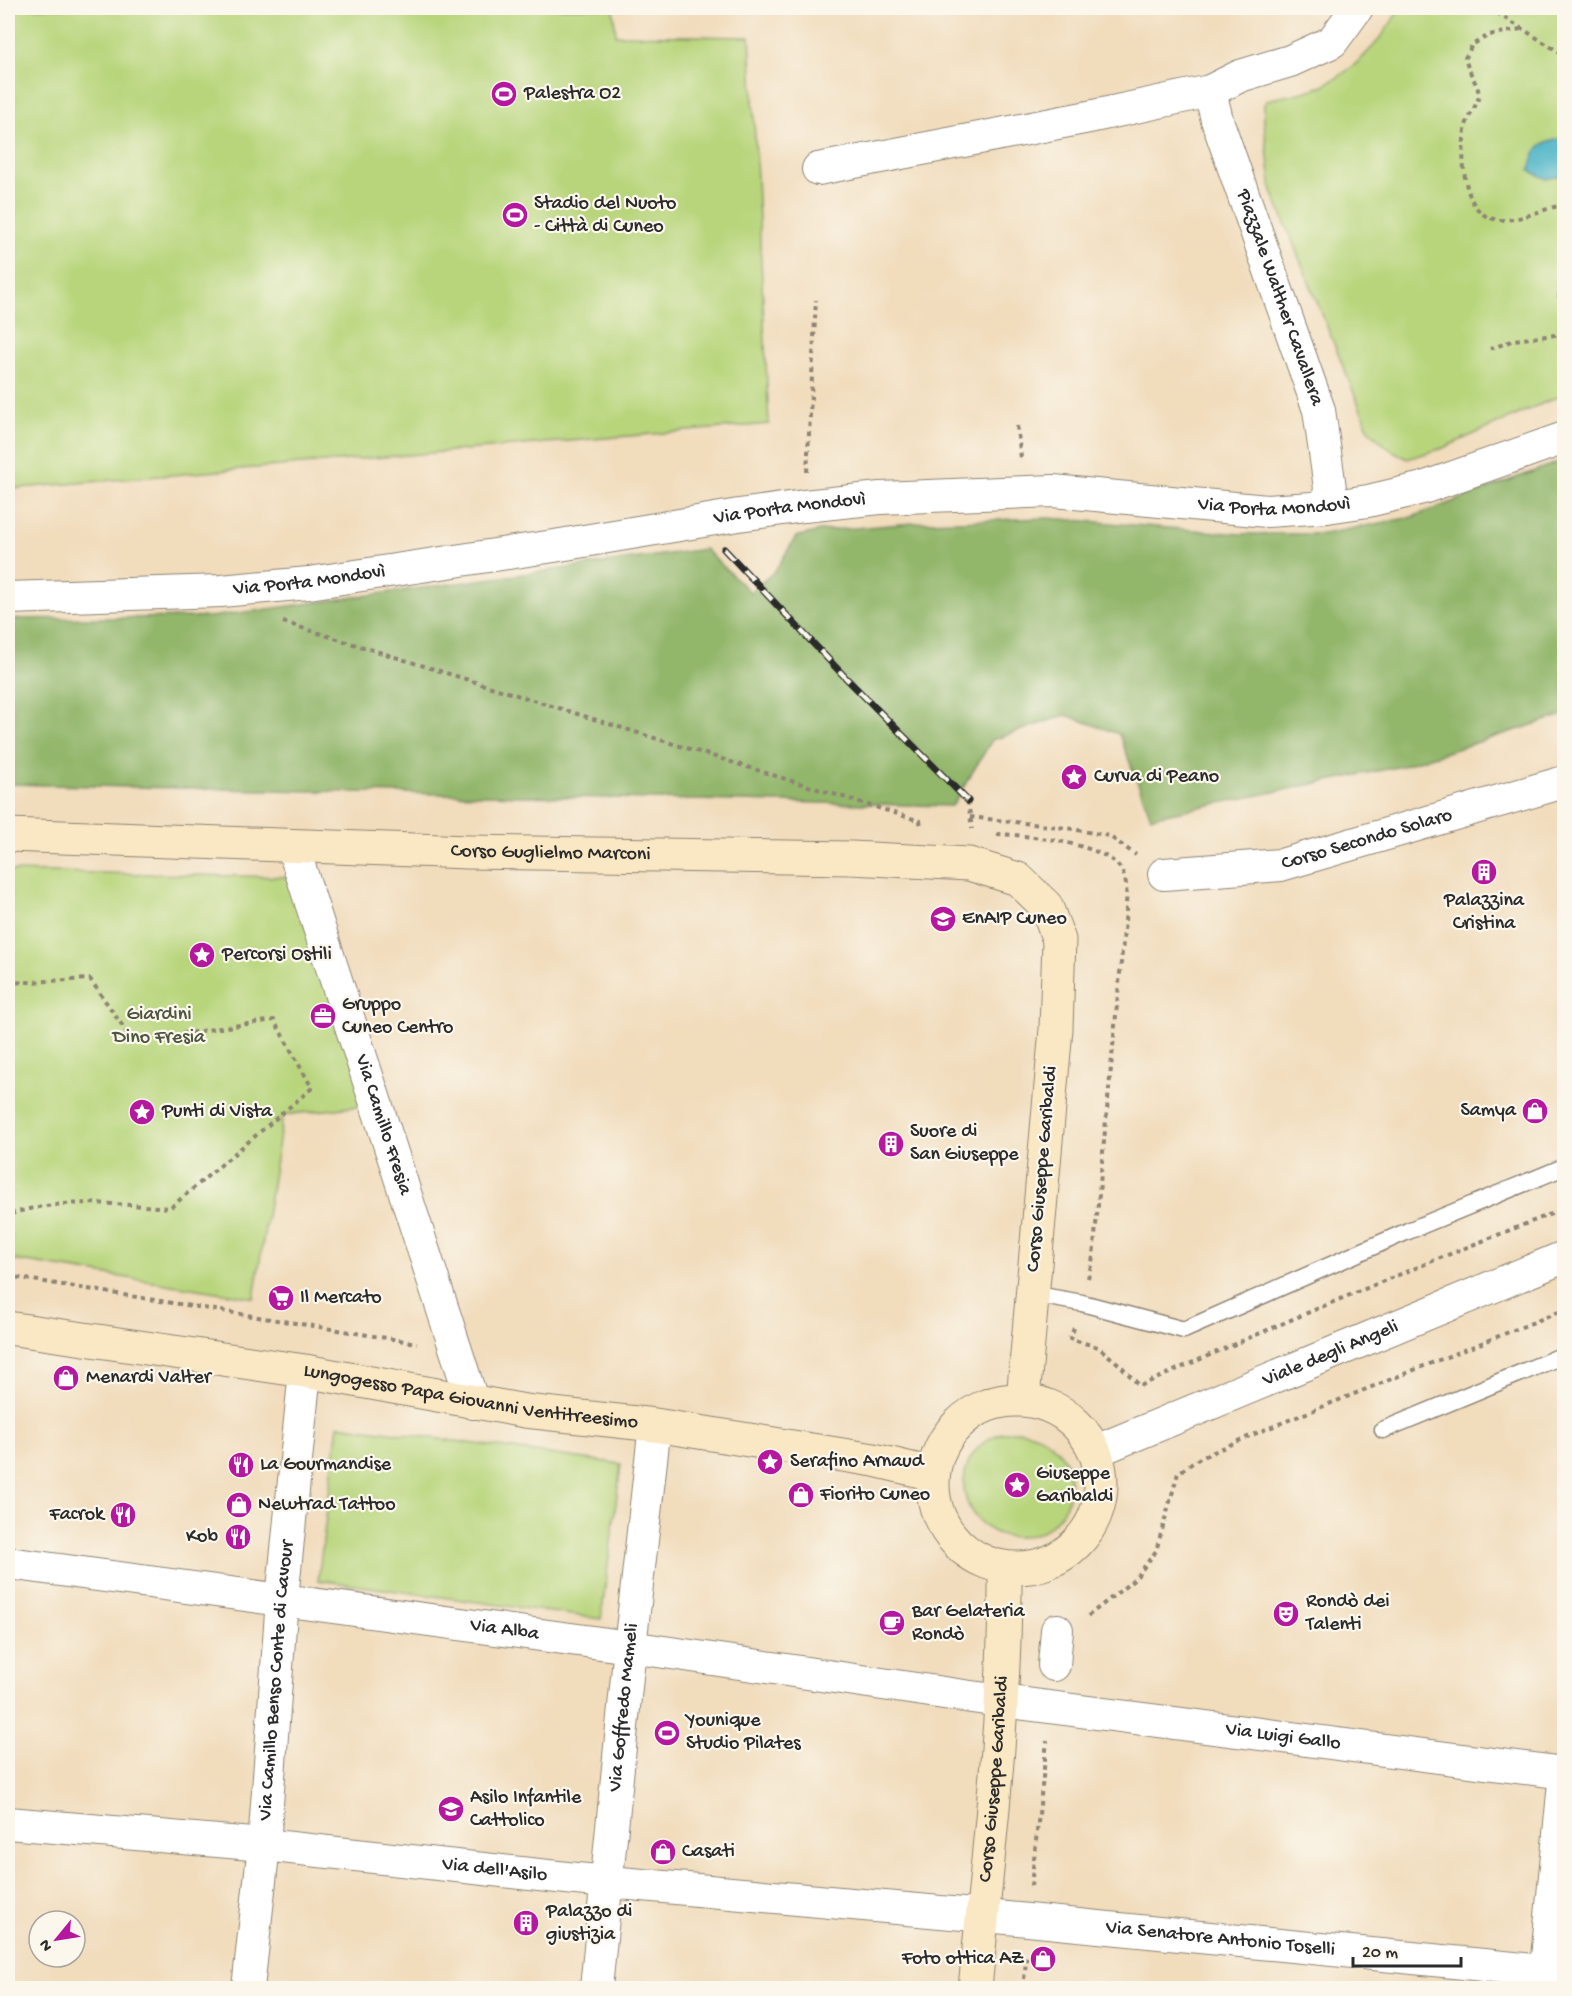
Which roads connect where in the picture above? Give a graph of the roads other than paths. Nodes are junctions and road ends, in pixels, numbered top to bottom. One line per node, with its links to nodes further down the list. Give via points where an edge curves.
1 (1357, 8): 2 (street, via 1332,42)
2 (1210, 91): 3 (street); 5 (street, Piazzale Walther Cavallera, via 1319,410 1330,488)
3 (818, 169)
4 (1564, 438): 5 (street, Via Porta Mondovì, via 1423,488)
5 (1327, 507): 6 (street, Via Porta Mondovì, via 1267,511 1053,492 880,498 739,515 309,583 221,591)
6 (8, 598)
7 (1564, 782): 10 (street, Corso Secondo Solaro, via 1281,865)
8 (8, 835): 9 (street, Corso Guglielmo Marconi)
9 (293, 847): 11 (street, Corso Guglielmo Marconi, via 851,858 969,864 1018,879 1046,906); 19 (street, Via Camillo Fresia)
10 (1164, 874)
11 (1059, 940): 14 (street, Corso Giuseppe Garibaldi, via 1056,1029)
12 (1564, 1167): 14 (lane, via 1184,1330)
13 (1564, 1257): 22 (street, Viale degli Angeli)
14 (1031, 1294): 18 (street, Corso Giuseppe Garibaldi)
15 (8, 1328): 17 (street, Lungogesso Papa Giovanni Ventitreesimo)
16 (1564, 1355): 21 (lane)
17 (305, 1371): 19 (street, Lungogesso Papa Giovanni Ventitreesimo); 26 (street, Via Camillo Benso Conte di Cavour)
18 (1023, 1399): 22 (street, via 1059,1409 1074,1421); 23 (street, via 997,1401 973,1411 953,1427 939,1449)
19 (473, 1403): 20 (street, Lungogesso Papa Giovanni Ventitreesimo)
20 (655, 1425): 23 (street, Lungogesso Papa Giovanni Ventitreesimo, via 874,1460); 28 (street, Via Goffredo Mameli)
21 (1383, 1430)
22 (1096, 1451): 25 (street, via 1102,1476 1100,1502 1092,1526 1076,1546 1055,1560 1031,1568)
23 (933, 1474): 25 (street, via 934,1500 943,1525 959,1545 980,1560)
24 (8, 1563): 26 (street, Via Alba)
25 (1005, 1568): 30 (street, Corso Giuseppe Garibaldi)
26 (282, 1599): 28 (street, Via Alba); 34 (street, Via Camillo Benso Conte di Cavour)
27 (1057, 1630): 29 (street)
28 (630, 1647): 30 (street, Via Alba); 35 (street, Via Goffredo Mameli)
29 (1054, 1665)
30 (1001, 1701): 31 (street, Via Luigi Gallo); 36 (street, Corso Giuseppe Garibaldi)
31 (1564, 1773)
32 (1564, 1783): 37 (street)
33 (8, 1823): 34 (street, Via dell'Asilo)
34 (264, 1845): 35 (street, Via dell'Asilo); 38 (street, Via Camillo Benso Conte di Cavour)
35 (607, 1881): 36 (street, Via dell'Asilo); 39 (street, Via Goffredo Mameli)
36 (982, 1916): 37 (street, Via Senatore Antonio Toselli); 40 (street, Corso Giuseppe Garibaldi)
37 (1551, 1978)
38 (248, 1989)
39 (596, 1989)
40 (975, 1989)

